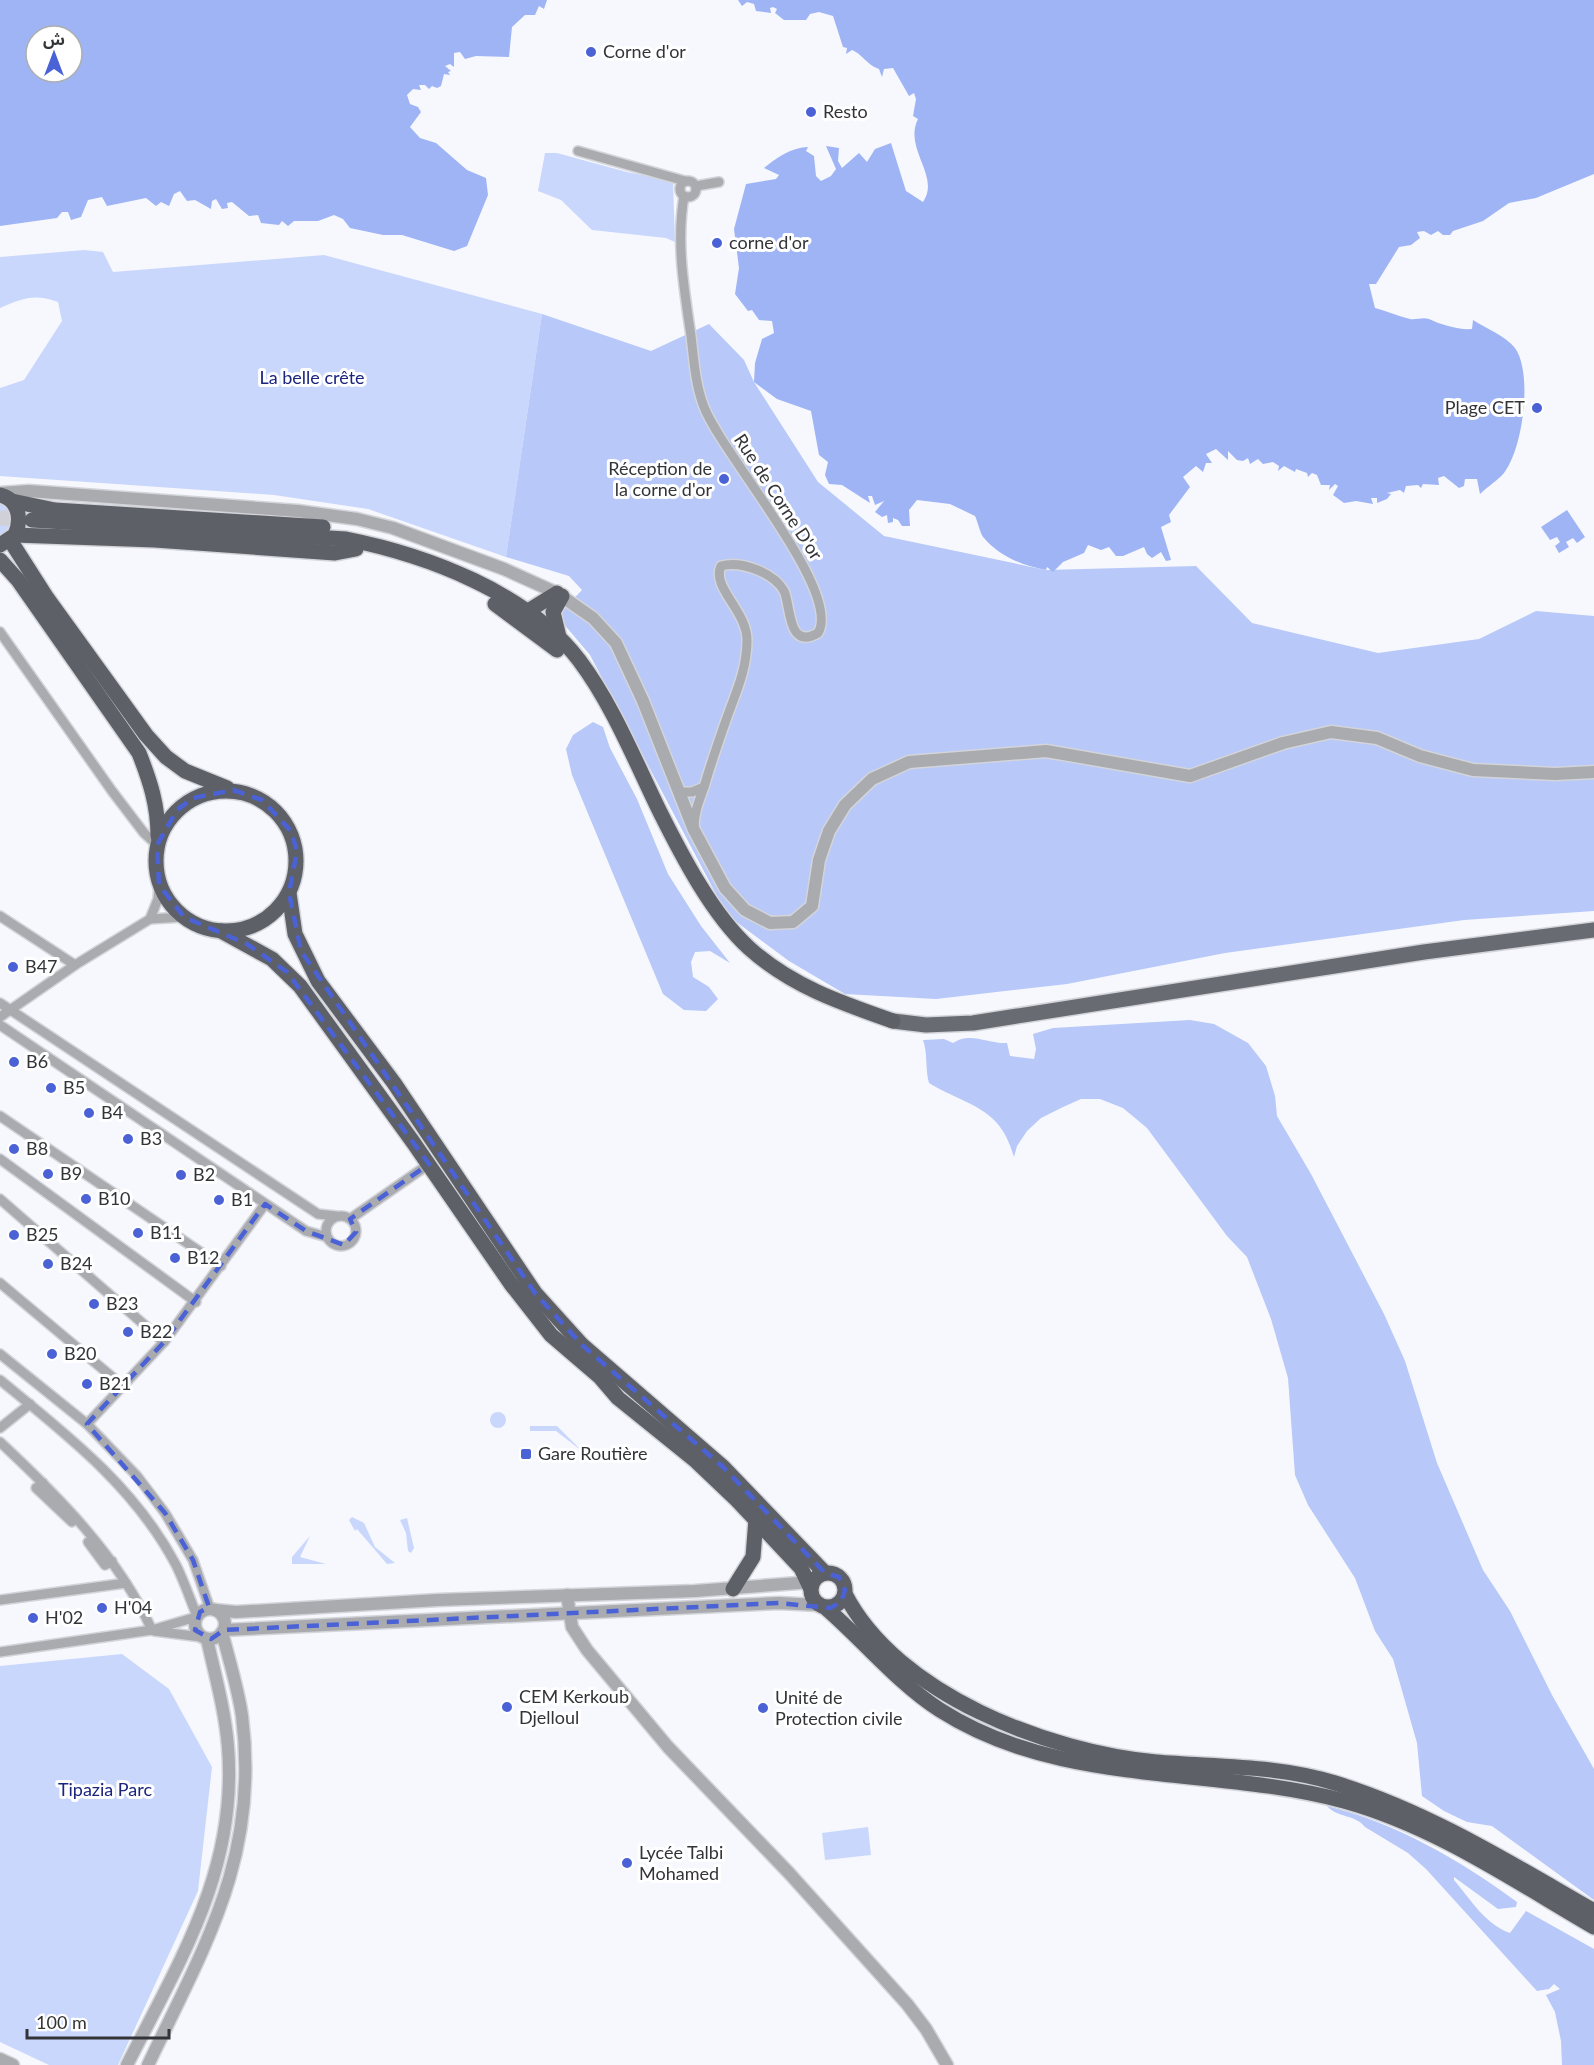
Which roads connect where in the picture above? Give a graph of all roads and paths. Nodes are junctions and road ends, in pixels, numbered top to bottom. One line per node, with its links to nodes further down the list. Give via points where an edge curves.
1 (578, 151): 2 (street)
2 (686, 182): 4 (street); 5 (street, via 681,188)
3 (719, 182): 4 (street)
4 (696, 186): 5 (street, via 693,195)
5 (684, 196): 19 (street, Rue de Corne D'or, via 681,262 699,395 726,450 802,561 817,591 821,618 818,633 799,634 792,626 786,598 768,575 741,565 722,566 718,577 738,609 747,635 747,658)
6 (4, 496): 9 (highway, via 19,517); 10 (highway, via 55,510 314,526 340,531); 13 (street, via 29,491 357,519 447,547)
7 (32, 523): 10 (highway)
8 (47, 536): 9 (highway); 10 (highway, via 335,553); 12 (highway, via 32,543 28,550)
9 (8, 540): 12 (highway)
10 (361, 546): 14 (highway); 15 (highway, via 448,570)
11 (0, 560): 23 (highway, via 18,580 138,753 158,813)
12 (35, 580): 20 (highway, via 166,757 185,771)
13 (560, 594): 15 (highway); 17 (highway, via 553,612); 21 (street, via 593,618 616,643)
14 (492, 602): 15 (highway); 35 (highway, via 549,643 577,672 696,887 746,951 795,986 821,999 858,1014)
15 (528, 611): 17 (highway)
16 (0, 632): 23 (street, via 118,799)
17 (560, 640): 35 (highway, via 599,690 683,857 748,947 831,1000)
18 (1594, 772): 22 (street, via 1473,770 1420,756 1377,738 1331,732 1283,743 1190,776 1046,752 909,762 872,780 845,805 829,831 819,860 812,906 793,922 770,923 745,910 725,888)
19 (704, 787): 21 (street); 22 (street, via 697,803)
20 (233, 790): 23 (highway, via 193,798 177,810); 25 (highway, via 262,800 279,813 291,831 297,851 296,873)
21 (678, 792): 22 (street)
22 (694, 830)
23 (157, 845): 24 (highway)
24 (159, 885): 27 (highway); 28 (street)
25 (289, 893): 30 (highway, via 277,910 261,922 241,930); 57 (highway, via 295,934 318,981 394,1083 535,1293 582,1345 723,1467)
26 (0, 916): 31 (street)
27 (184, 917): 28 (street); 30 (highway, via 201,927)
28 (150, 919): 31 (street)
29 (1594, 930): 35 (main road, via 1424,952 972,1023 926,1025)
30 (221, 931): 39 (highway, via 262,952 287,972)
31 (75, 965): 33 (street)
32 (0, 1003): 33 (street)
33 (10, 1010): 34 (street); 42 (street, via 318,1214)
34 (0, 1017)
35 (893, 1021)
36 (0, 1025): 41 (street)
37 (0, 1116): 45 (street)
38 (0, 1158): 47 (street)
39 (429, 1164): 43 (street); 56 (highway, via 551,1335 618,1398 717,1479)
40 (0, 1199): 48 (street)
41 (265, 1204): 44 (street, via 306,1231); 45 (street)
42 (336, 1216): 43 (street); 44 (street, via 326,1227)
43 (350, 1219): 44 (street, via 355,1227 352,1241 339,1246)
44 (327, 1237)
45 (221, 1266): 47 (street)
46 (0, 1283): 51 (street)
47 (196, 1302): 48 (street)
48 (164, 1342): 51 (street)
49 (0, 1354): 53 (street)
50 (0, 1380): 52 (street)
51 (123, 1386): 53 (street)
52 (30, 1404): 54 (street); 66 (street, via 122,1488 176,1566)
53 (87, 1424): 64 (street, via 137,1476 165,1513 193,1560)
54 (0, 1428)
55 (0, 1442): 58 (street, via 43,1483 36,1488 70,1520 105,1565 112,1561)
56 (756, 1519): 57 (highway); 59 (highway, via 753,1557)
57 (814, 1581): 59 (street); 60 (highway, via 839,1577); 63 (highway, via 811,1595)
58 (126, 1583): 62 (street); 67 (street)
59 (733, 1589): 61 (street)
60 (845, 1594): 63 (highway, via 838,1605); 71 (highway, via 862,1620 906,1666 945,1693 1019,1730 1070,1748 1109,1756 1284,1771 1334,1782 1440,1823)
61 (567, 1595): 64 (street, via 236,1612); 65 (street)
62 (0, 1600)
63 (822, 1606): 65 (street, via 779,1603); 72 (highway, via 920,1697 990,1737 1017,1748 1104,1767 1274,1785 1374,1810 1458,1848)
64 (212, 1609): 66 (street); 68 (street, via 222,1616)
65 (568, 1613): 68 (street); 77 (street, via 587,1650 668,1747 907,2004)
66 (196, 1616): 67 (street); 69 (street, via 195,1630)
67 (152, 1630): 69 (street); 70 (street)
68 (223, 1631): 69 (street, via 216,1638); 76 (street, via 242,1714 245,1749 244,1807 237,1853 217,1920)
69 (204, 1638): 75 (street, via 224,1715 228,1748 228,1794 221,1850 202,1914)
70 (0, 1652)
71 (1594, 1911)
72 (1594, 1927)
73 (0, 2059): 74 (street)
74 (13, 2065)
75 (127, 2065)
76 (148, 2065)
77 (947, 2065)

